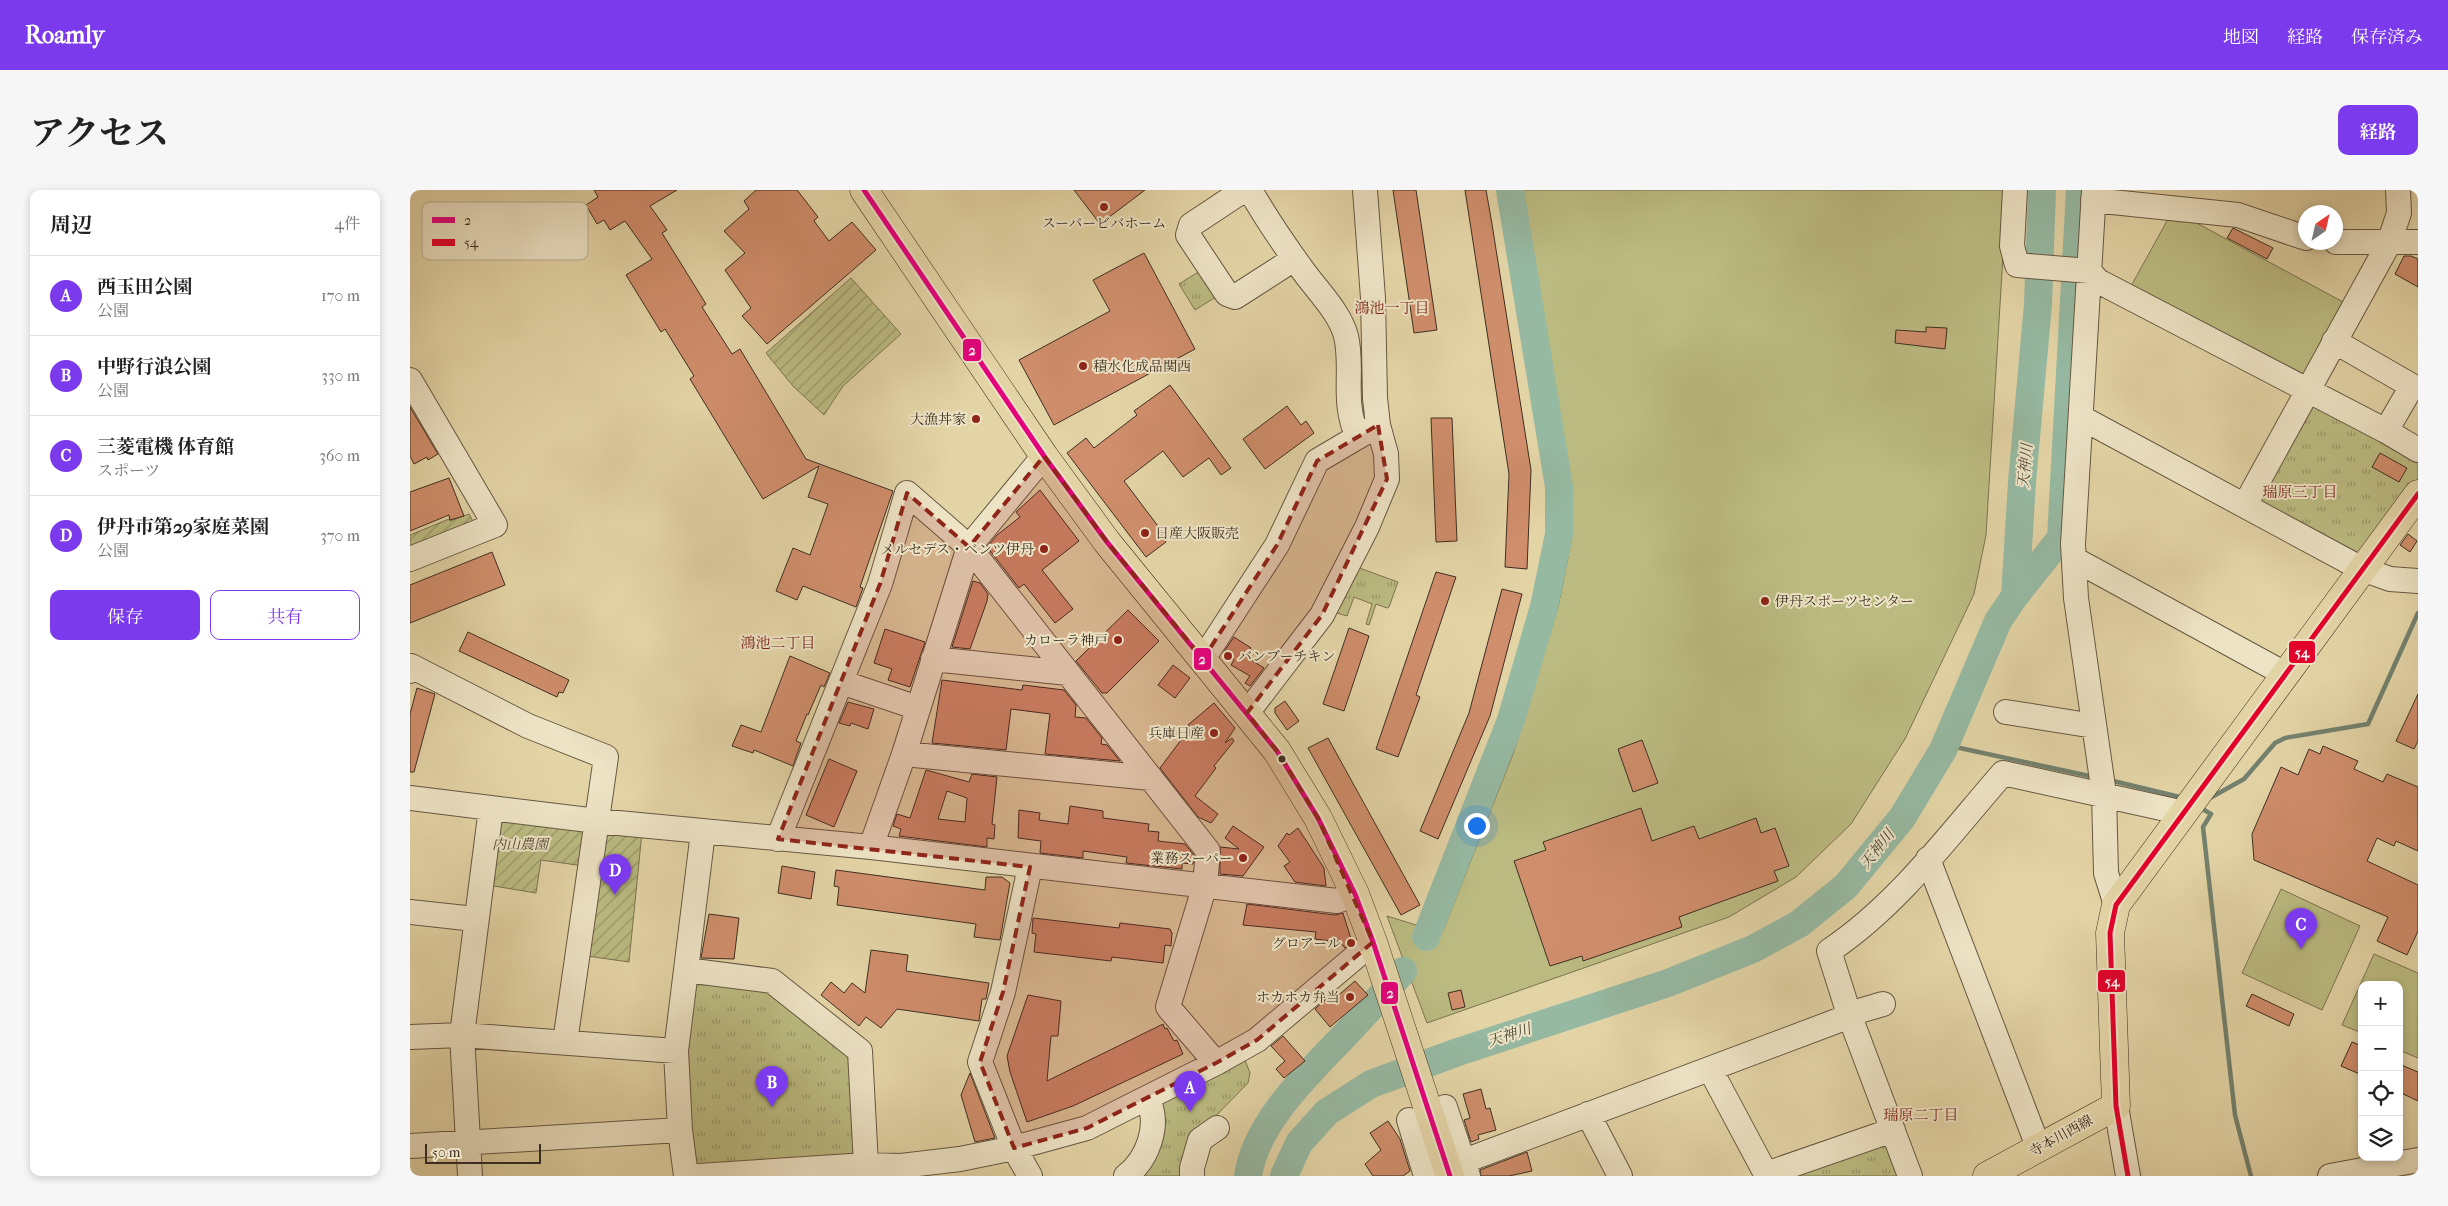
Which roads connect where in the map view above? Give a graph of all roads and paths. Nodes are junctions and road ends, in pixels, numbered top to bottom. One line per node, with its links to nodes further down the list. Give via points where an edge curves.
1 (864, 190): 22 (main road)
2 (1244, 190): 12 (street, via 1191,225 1188,234 1227,294 1235,297)
3 (1250, 190): 12 (street)
4 (1365, 190): 18 (street)
5 (2015, 190): 13 (street, via 2012,246 2017,265)
6 (2398, 190): 11 (street, via 2399,213)
7 (2094, 195): 8 (street, via 2238,215); 13 (street)
8 (2298, 235)
9 (2343, 242): 11 (street)
10 (2418, 242): 11 (street)
11 (2389, 243): 14 (street)
12 (1294, 259): 20 (street, via 1346,335 1348,400 1351,423)
13 (2071, 270): 16 (street); 17 (street)
14 (2334, 341): 16 (street); 19 (street, via 2412,386)
15 (410, 380): 26 (street, via 495,525)
16 (2308, 391): 19 (street); 24 (street)
17 (2082, 418): 24 (street); 27 (street)
18 (1378, 425): 20 (street); 38 (street, via 1386,454 1387,478 1374,511 1322,615)
19 (2386, 431): 21 (street)
20 (1358, 437): 31 (street, via 1317,461 1277,544)
21 (2418, 450)
22 (1044, 456): 25 (street); 31 (main road, via 1107,542)
23 (2418, 494): 28 (main road)
24 (2245, 505): 28 (street)
25 (969, 547): 30 (street); 33 (street); 35 (street, via 907,493 880,584)
26 (410, 559)
27 (2074, 559): 34 (street); 39 (street, via 2076,598)
28 (2362, 569): 29 (street, via 2390,578); 34 (main road)
29 (2418, 581)
30 (933, 659): 33 (street); 36 (street)
31 (1203, 659): 38 (main road)
32 (410, 671): 46 (street, via 411,666 528,726 606,757)
33 (1068, 673): 41 (street)
34 (2285, 674): 44 (main road)
35 (841, 682): 36 (street); 48 (street)
36 (918, 708): 40 (street)
37 (2006, 712): 39 (street)
38 (1247, 713): 53 (main road, via 1277,751 1318,818)
39 (2094, 726): 42 (street)
40 (904, 754): 41 (street); 49 (street)
41 (1151, 778): 52 (street, via 1208,851)
42 (2104, 794): 44 (street); 50 (street, via 2003,773); 54 (street, via 2106,873)
43 (410, 798): 45 (street)
44 (2192, 802): 54 (main road)
45 (491, 808): 46 (street); 56 (street)
46 (598, 821): 47 (street); 63 (street)
47 (703, 832): 48 (street); 58 (street)
48 (778, 839): 49 (street)
49 (871, 847): 51 (street)
50 (1928, 859): 60 (street, via 1883,909 1857,933 1829,951); 78 (street)
51 (1030, 867): 52 (street); 77 (street, via 1003,992 980,1062)
52 (1205, 885): 53 (street, via 1337,901); 65 (street, via 1168,1007)
53 (1355, 894): 57 (main road)
54 (2116, 905): 68 (main road, via 2110,933)
55 (410, 912): 56 (street)
56 (475, 919): 61 (street)
57 (1373, 942): 65 (street, via 1257,1040); 83 (main road, via 1421,1088)
58 (686, 970): 64 (street); 80 (street, via 772,981 860,1051)
59 (1883, 1004): 60 (street)
60 (1850, 1015): 66 (street); 74 (street)
61 (462, 1035): 62 (street); 63 (street); 75 (street)
62 (410, 1037)
63 (566, 1042): 64 (street)
64 (676, 1051): 73 (street)
65 (1216, 1063): 67 (street)
66 (1710, 1069): 70 (street); 85 (street)
67 (1147, 1098): 77 (street, via 1087,1128); 84 (street, via 1152,1107 1150,1142 1141,1163)
68 (2116, 1106): 78 (main road, 寺本川西線); 94 (street)
69 (1445, 1107): 83 (street)
70 (1588, 1114): 83 (street); 91 (street)
71 (1409, 1120): 83 (street)
72 (1217, 1128): 90 (street, via 1200,1140)
73 (680, 1130): 75 (street); 87 (street)
74 (1893, 1130): 85 (street); 92 (street)
75 (468, 1143): 76 (street); 86 (street)
76 (410, 1146)
77 (1014, 1148): 81 (street); 89 (street)
78 (2039, 1149): 93 (main road, 寺本川西線)
79 (2418, 1160): 95 (street)
80 (866, 1164): 81 (street); 82 (street)
81 (902, 1171)
82 (826, 1172): 88 (street)
83 (1443, 1172)
84 (1129, 1175)
85 (1767, 1175)
86 (470, 1176)
87 (686, 1176)
88 (698, 1176)
89 (1030, 1176)
90 (1192, 1176)
91 (1620, 1176)
92 (1910, 1176)
93 (1987, 1176)
94 (2128, 1176)
95 (2330, 1176)

